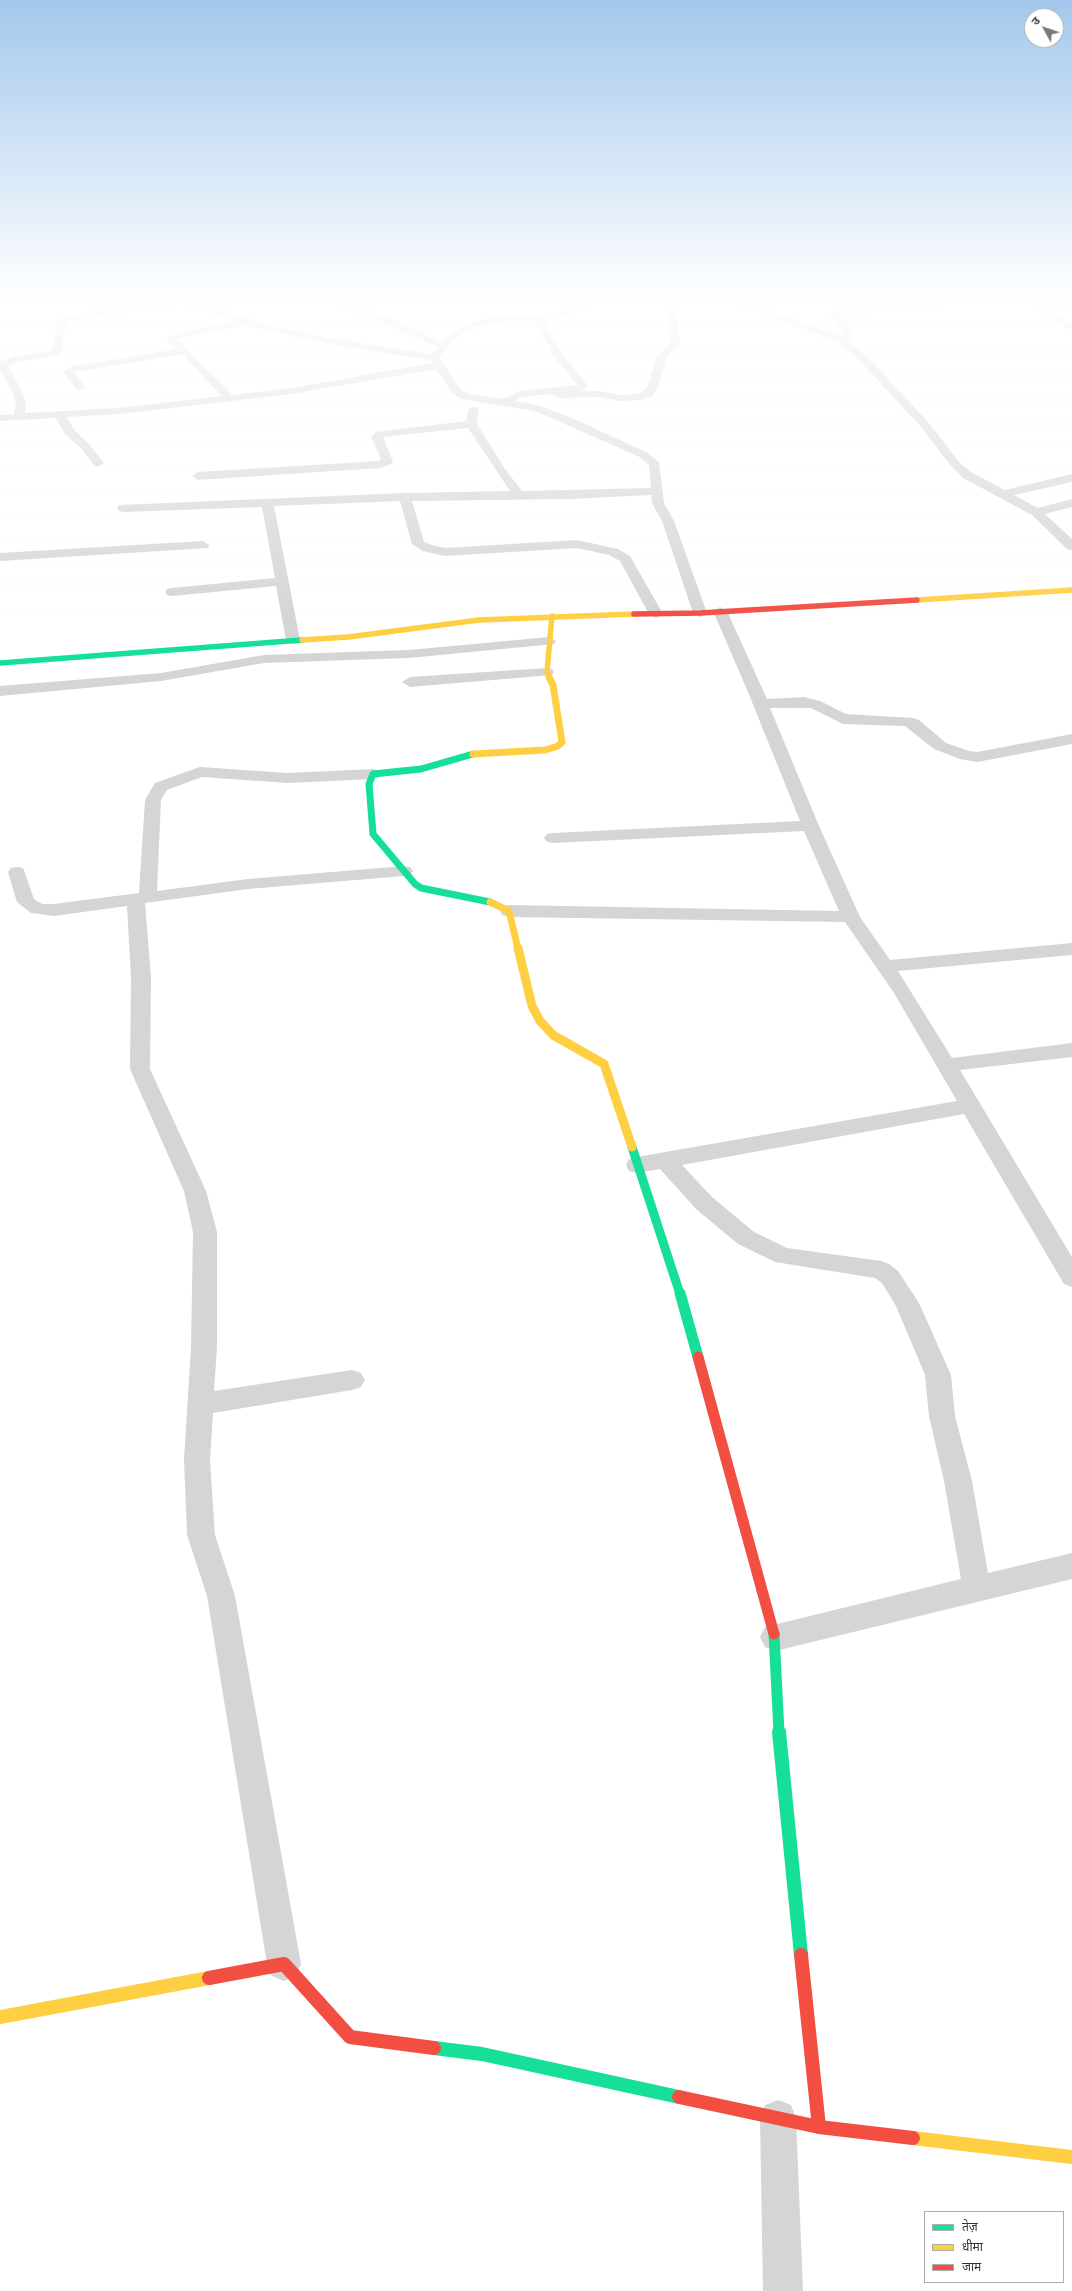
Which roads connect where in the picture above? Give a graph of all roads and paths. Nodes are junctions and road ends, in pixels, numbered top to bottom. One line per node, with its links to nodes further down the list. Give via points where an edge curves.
1 (21, 405): 7 (street)
2 (170, 405): 6 (street)
3 (475, 405): 9 (street)
4 (509, 405): 13 (street, via 544,411 642,454 655,464 658,473)
5 (906, 405): 14 (street, via 956,465 967,475)
6 (60, 414): 7 (street); 10 (street, via 69,432 85,446)
7 (19, 416): 8 (street)
8 (0, 418)
9 (471, 424): 11 (street, via 380,434 376,437 387,462 380,464); 15 (street)
10 (98, 463)
11 (198, 476)
12 (1072, 478): 14 (street)
13 (657, 491): 15 (street); 28 (street, via 658,504 668,521)
14 (1001, 494): 20 (street)
15 (519, 495): 16 (street)
16 (406, 497): 17 (street); 29 (street, via 418,544 428,548 445,552 577,544 613,552 625,559)
17 (267, 502): 19 (street); 24 (street)
18 (1072, 503): 20 (street)
19 (123, 508)
20 (1036, 512): 22 (street)
21 (203, 545): 23 (street)
22 (1072, 546)
23 (0, 557)
24 (282, 581): 26 (street); 31 (street)
25 (1072, 590): 27 (street)
26 (172, 592)
27 (720, 611): 28 (street); 37 (street)
28 (700, 613): 29 (street)
29 (656, 614): 30 (street)
30 (552, 616): 31 (street, via 479,620 398,631); 32 (street)
31 (293, 640): 33 (street)
32 (549, 641): 34 (street); 36 (street, via 409,654 264,659 161,677)
33 (0, 663)
34 (547, 672): 35 (street); 39 (street, via 553,684 563,736 558,746 545,750 477,753 421,769)
35 (410, 682)
36 (0, 691)
37 (761, 704): 38 (street, via 804,702 816,704 843,719 907,721 913,723 940,746 977,758); 40 (street)
38 (1072, 739)
39 (373, 774): 42 (street, via 369,784 373,834); 44 (street, via 288,778 200,772 161,787 153,800)
40 (810, 826): 41 (street); 46 (street)
41 (553, 838)
42 (404, 871): 44 (street, via 248,884); 45 (street, via 420,888 495,904)
43 (17, 872): 44 (street, via 26,902 38,909 54,910)
44 (142, 899): 56 (street, via 140,1069 195,1191 205,1232)
45 (509, 911): 46 (street); 53 (street, via 532,1006 540,1021 553,1035 604,1064)
46 (851, 917): 48 (street)
47 (1072, 949): 48 (street)
48 (885, 966): 50 (street)
49 (1072, 1050): 50 (street)
50 (947, 1065): 51 (street)
51 (970, 1106): 52 (street); 54 (street)
52 (665, 1160): 53 (street); 58 (street, via 704,1203 746,1238 783,1256 881,1270 890,1277 907,1303 938,1375 942,1416 958,1481)
53 (638, 1165): 59 (street, via 678,1285)
54 (1072, 1278)
55 (352, 1380): 56 (street)
56 (201, 1404): 60 (street, via 198,1460 201,1535 221,1596)
57 (1072, 1566): 58 (street)
58 (977, 1589): 59 (street)
59 (775, 1637): 63 (street, via 781,1760)
60 (284, 1964): 61 (street); 62 (street, via 350,2037 482,2054)
61 (0, 2017)
62 (778, 2118): 63 (street); 65 (street)
63 (819, 2128): 64 (street)
64 (1072, 2157)
65 (783, 2291)

